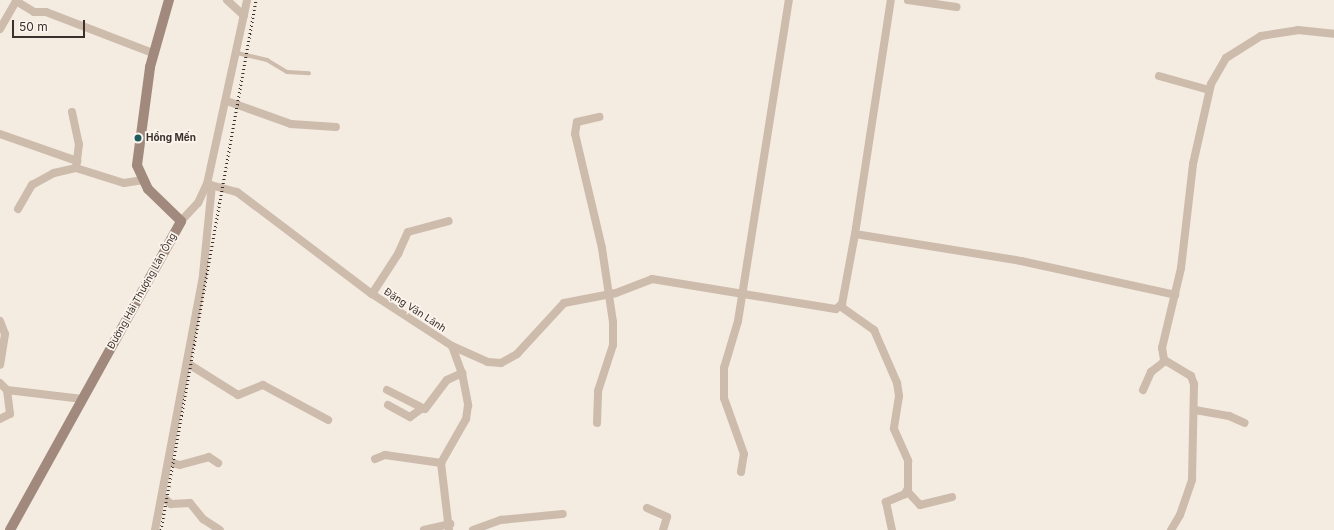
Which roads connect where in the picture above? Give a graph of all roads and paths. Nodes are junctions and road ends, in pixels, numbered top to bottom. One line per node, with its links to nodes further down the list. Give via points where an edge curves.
1 (169, 0): 11 (street)
2 (227, 0): 8 (street)
3 (247, 0): 8 (street)
4 (789, 0): 30 (street)
5 (892, 0): 27 (street)
6 (908, 0): 7 (street)
7 (956, 7)
8 (244, 16): 12 (street)
9 (0, 29): 11 (street, via 16,1 34,12 46,12)
10 (1334, 34): 15 (street, via 1298,30 1261,36 1226,58)
11 (153, 53): 22 (street, via 138,158)
12 (237, 53): 13 (lane, via 267,60 287,72); 16 (street)
13 (308, 73)
14 (1159, 76): 15 (street)
15 (1210, 90): 31 (street, via 1193,164)
16 (227, 101): 19 (street, via 297,125); 23 (street)
17 (72, 112): 21 (street, via 79,144)
18 (599, 117): 29 (street, via 577,122 574,134)
19 (336, 127)
20 (0, 134): 21 (street)
21 (76, 164): 22 (street, via 124,184); 24 (street, via 32,185)
22 (142, 180): 25 (street, Đường Hải Thượng Lãn Ông)
23 (209, 184): 25 (street, via 198,203); 28 (street, Đặng Văn Lãnh, via 237,192); 36 (street, via 209,239)
24 (18, 208)
25 (181, 221): 43 (street, Đường Hải Thượng Lãn Ông)
26 (448, 221): 28 (street, via 408,232 398,254)
27 (855, 234): 31 (street, via 1021,261); 32 (street)
28 (372, 294): 34 (street, Đặng Văn Lãnh)
29 (611, 294): 30 (street, Đặng Văn Lãnh, via 656,279); 34 (street, Đặng Văn Lãnh, via 564,303 517,354 501,363 488,362); 49 (street, via 613,345 598,391)
30 (741, 294): 32 (street, Đặng Văn Lãnh, via 830,309); 55 (street, via 723,378 724,398 744,454)
31 (1175, 296): 35 (street, via 1162,348)
32 (840, 306): 56 (street, via 874,330 890,361 899,396 894,429 908,461)
33 (0, 320): 37 (street, via 5,334)
34 (452, 346): 38 (street)
35 (1165, 361): 42 (street, via 1150,372); 46 (street, via 1191,376)
36 (187, 363): 48 (street, via 238,395 263,385); 52 (street)
37 (0, 365)
38 (462, 373): 45 (street, via 447,380 430,407); 54 (street, via 467,412)
39 (0, 383): 40 (street)
40 (7, 390): 43 (street); 47 (street, via 10,414)
41 (387, 390): 45 (street)
42 (1143, 390)
43 (82, 399): 62 (street, Đường Hải Thượng Lãn Ông)
44 (388, 405): 45 (street, via 410,417)
45 (421, 409)
46 (1195, 410): 50 (street, via 1229,416); 69 (street, via 1192,480 1182,510)
47 (0, 419)
48 (328, 420)
49 (598, 422)
50 (1245, 423)
51 (375, 459): 54 (street, via 385,455)
52 (168, 462): 53 (street, via 180,465 209,457); 57 (street)
53 (218, 463)
54 (441, 463): 61 (street)
55 (741, 472)
56 (907, 491): 58 (street, via 920,505); 68 (street, via 886,502)
57 (162, 496): 63 (street); 64 (street, via 171,504 190,503 203,518)
58 (952, 497)
59 (647, 508): 67 (street, via 667,517)
60 (563, 514): 66 (street, via 501,520)
61 (449, 527): 65 (street)
62 (10, 530)
63 (155, 530)
64 (220, 530)
65 (424, 530)
66 (473, 530)
67 (663, 530)
68 (892, 530)
69 (1170, 530)

